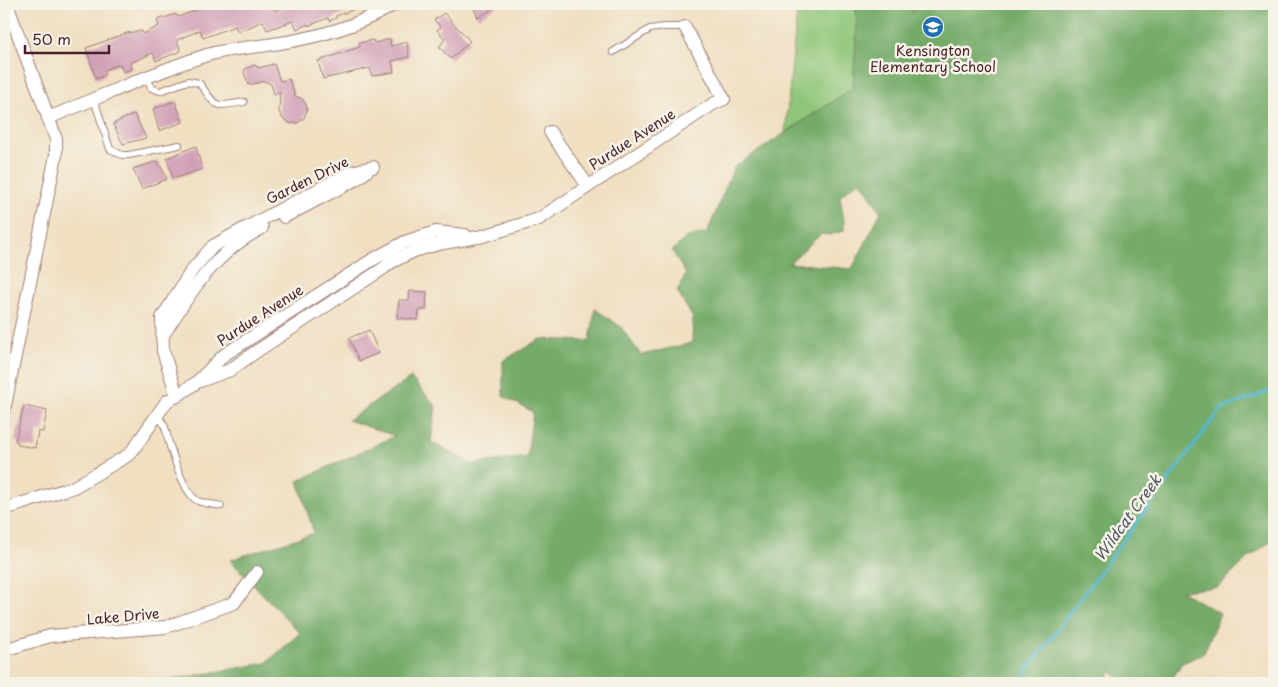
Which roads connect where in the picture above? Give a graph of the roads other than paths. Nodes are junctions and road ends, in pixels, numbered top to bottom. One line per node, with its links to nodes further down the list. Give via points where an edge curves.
1 (7, 4): 8 (street)
2 (396, 4): 5 (street, via 341,30 208,55)
3 (685, 27): 4 (lane, via 650,29); 11 (street, Purdue Avenue, via 724,99)
4 (613, 52)
5 (148, 78): 6 (street); 7 (lane, via 155,90 188,81 199,83 215,104 224,106)
6 (94, 100): 8 (street); 10 (lane, via 110,149 129,155)
7 (244, 102)
8 (48, 118): 14 (street, via 56,139 56,155)
9 (550, 132): 11 (street)
10 (180, 145)
11 (588, 186): 13 (street, Purdue Avenue, via 539,219 483,236 436,232 405,242 224,356)
12 (162, 337): 12 (street, Garden Drive, via 206,272 222,255 252,234 373,168 351,172 214,246 192,270 162,318); 13 (street, Garden Drive)
13 (177, 396): 15 (street, Purdue Avenue, via 167,402)
14 (4, 410)
15 (157, 416): 16 (lane, via 165,425 187,490 200,501); 17 (street, Purdue Avenue, via 130,454 74,487)
16 (221, 506)
17 (4, 509)
18 (257, 572): 19 (street, Lake Drive, via 234,603 166,627 50,636)
19 (4, 650)

